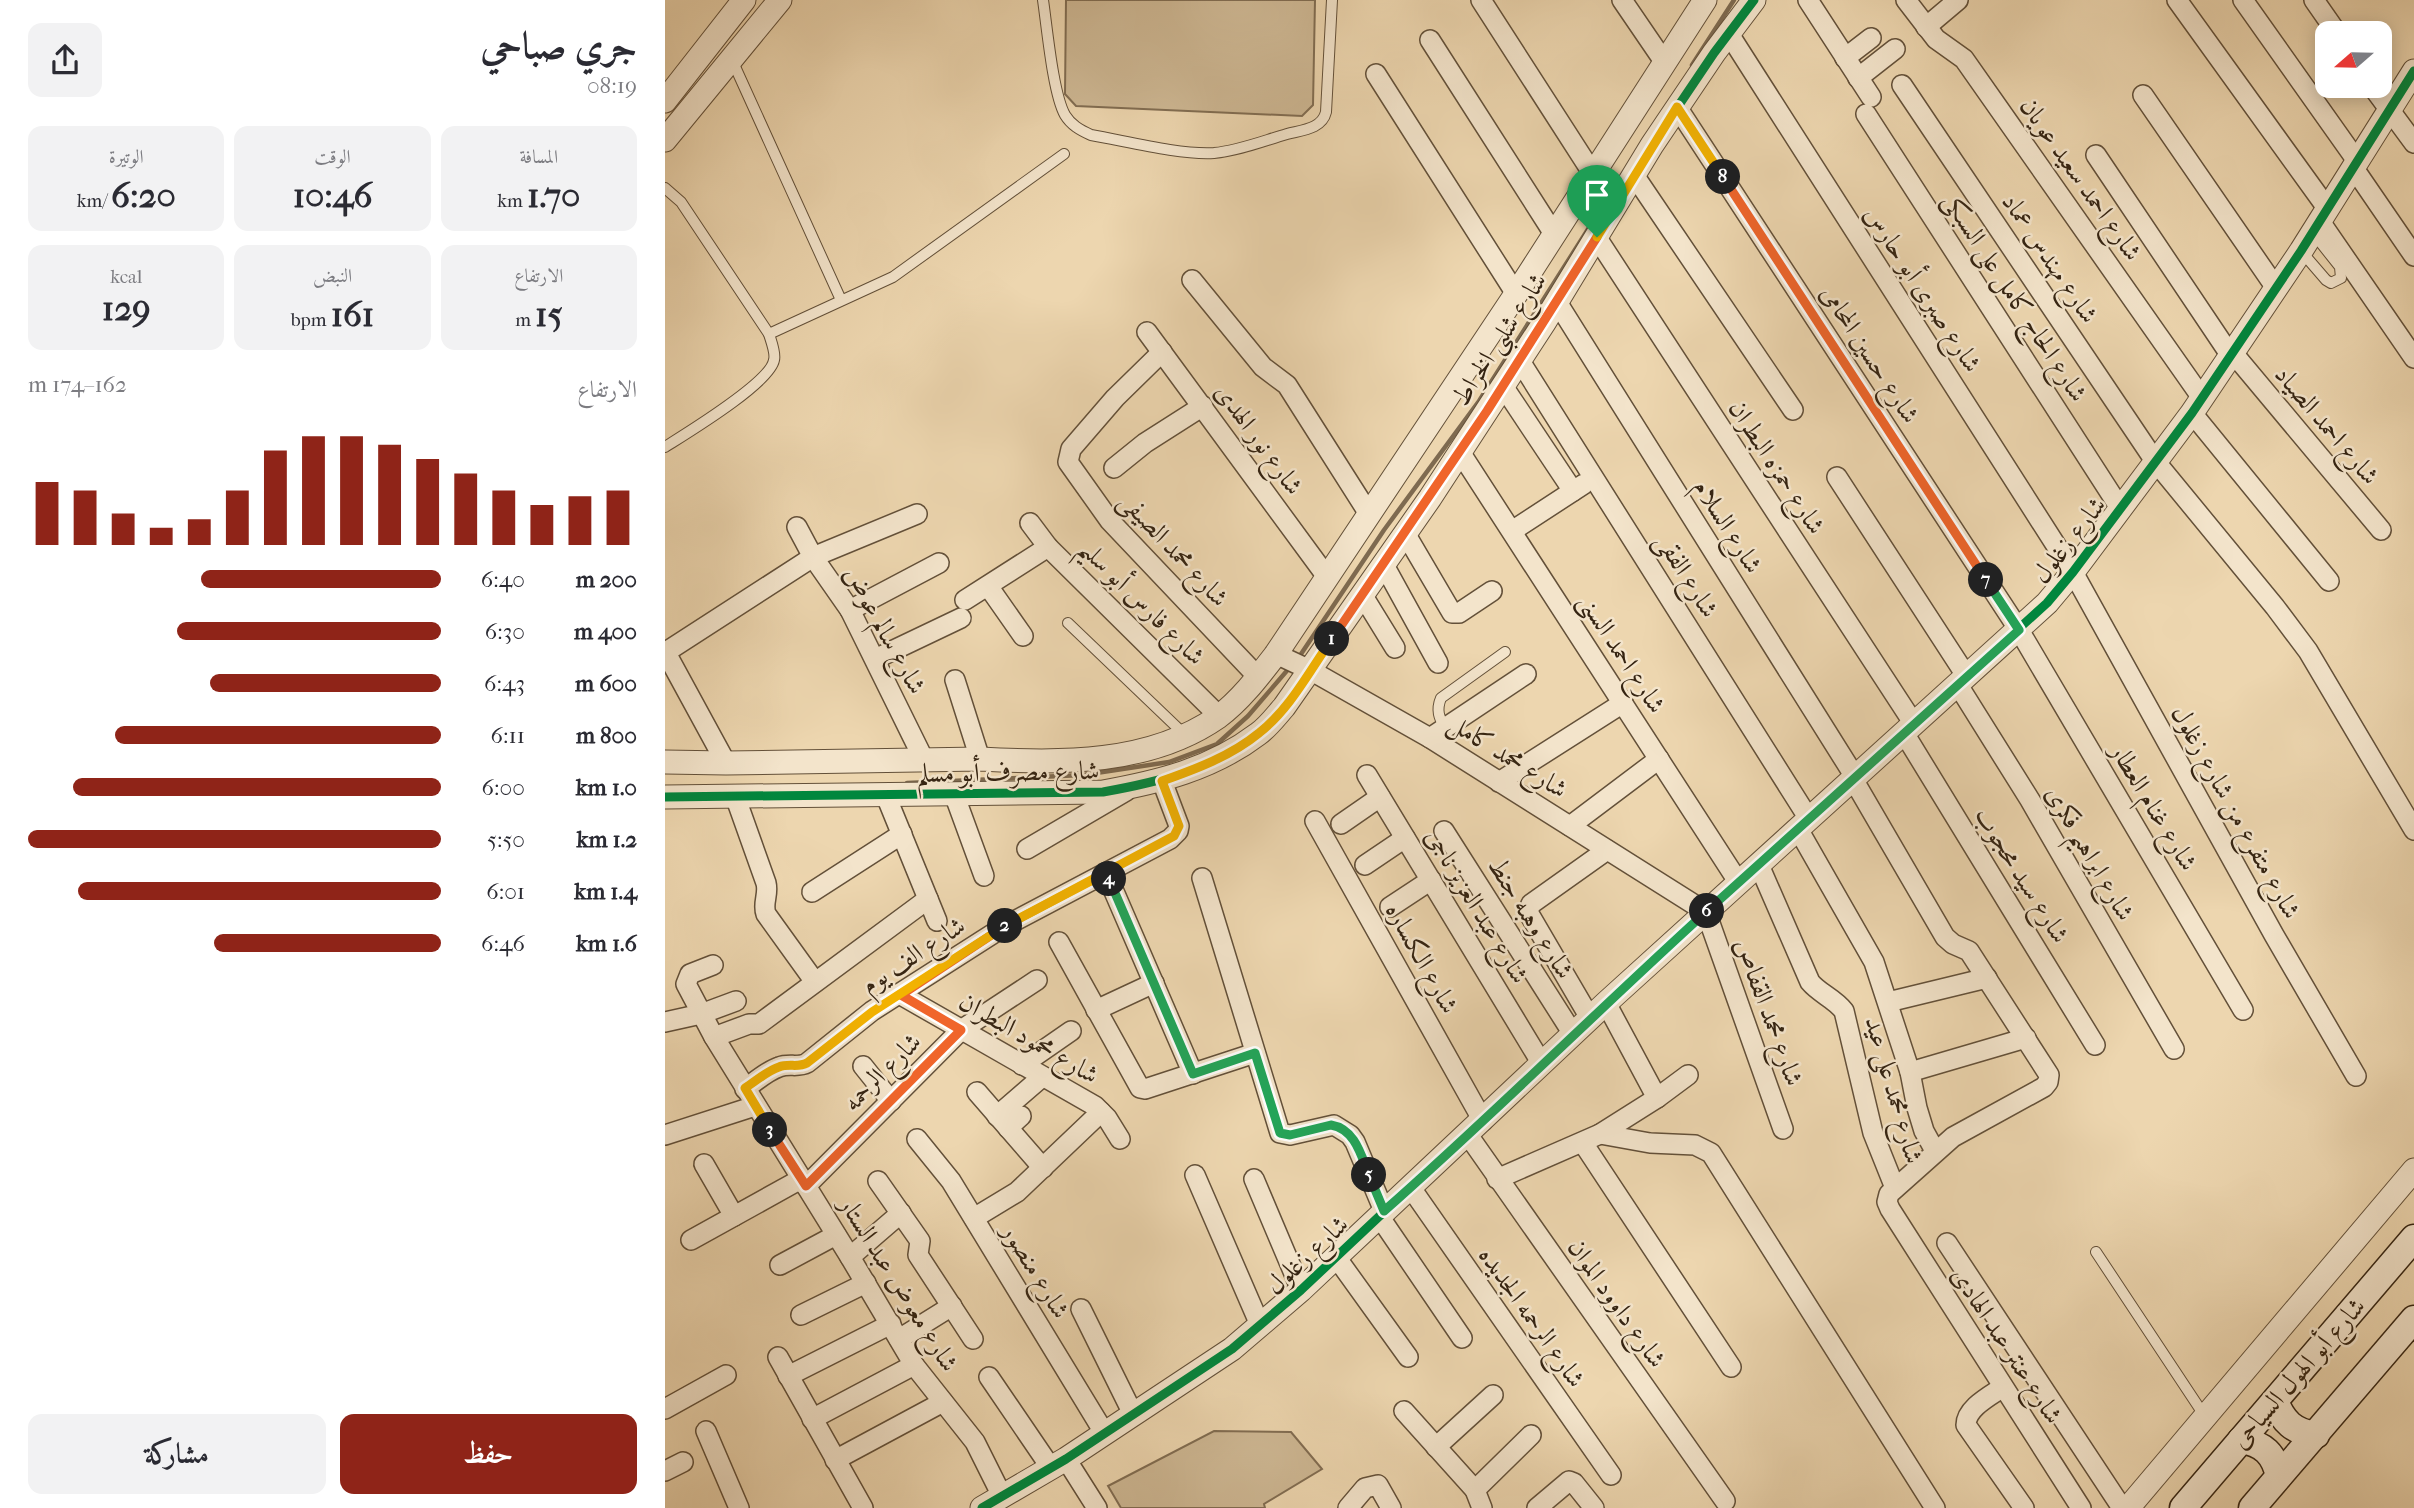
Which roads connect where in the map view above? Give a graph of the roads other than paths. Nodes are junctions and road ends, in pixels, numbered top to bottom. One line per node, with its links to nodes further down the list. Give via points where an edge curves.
1 (780, 0): 17 (street)
2 (1043, 0): 3 (lane, via 1059,100 1070,122 1091,135 1212,153 1312,127 1323,120)
3 (1332, 0)
4 (1481, 0): 39 (street)
5 (1622, 0): 24 (street)
6 (1754, 0): 18 (street, شارع شلبى الخراط)
7 (1808, 0): 22 (street, شارع الحاج كامل على السبكى)
8 (1906, 0): 16 (street, شارع احمد سعيد عويان)
9 (1958, 0): 16 (street)
10 (2177, 0): 42 (street)
11 (2243, 0): 38 (street)
12 (2314, 0): 15 (street)
13 (738, 2): 17 (street); 31 (street)
14 (1702, 2): 24 (street, شارع شلبى الخراط)
15 (2329, 21)
16 (1926, 27): 59 (street, شارع احمد سعيد عويان, via 1964,59)
17 (755, 32): 23 (street)
18 (1729, 33): 32 (street, شارع شلبى الخراط); 80 (street, شارع صبرى أبو حارس)
19 (1871, 38): 22 (street)
20 (1430, 40): 43 (street)
21 (1895, 49): 27 (street)
22 (1845, 58): 27 (street, شارع الحاج كامل على السبكى)
23 (731, 59): 34 (street); 49 (lane)
24 (1665, 63): 39 (street, شارع شلبى الخراط)
25 (2414, 71): 33 (street, شارع زغلول)
26 (1376, 74): 48 (street)
27 (1858, 78): 68 (street, شارع الحاج كامل على السبكى, via 1868,105)
28 (1902, 85): 63 (street, شارع مهندس عماد)
29 (2143, 95): 47 (street)
30 (2380, 98): 33 (street)
31 (665, 101)
32 (1677, 107): 40 (street, شارع شلبى الخراط); 88 (street, شارع حسين المحامى)
33 (2389, 111): 35 (street); 38 (street, شارع زغلول)
34 (665, 140)
35 (2414, 143)
36 (1063, 154): 49 (lane, via 893,277)
37 (2097, 155): 54 (street)
38 (2355, 164): 42 (street, شارع زغلول); 45 (street)
39 (1593, 174): 43 (street, شارع شلبى الخراط)
40 (1634, 175): 44 (street, شارع شلبى الخراط); 60 (street)
41 (665, 188): 52 (lane, via 681,202)
42 (2315, 228): 47 (street, شارع زغلول); 55 (street)
43 (1554, 234): 48 (street, شارع شلبى الخراط)
44 (1597, 237): 50 (street, شارع شلبى الخراط); 102 (street, شارع حمزه البطران)
45 (2414, 256)
46 (1192, 280): 70 (street, via 1263,367 1287,384)
47 (2276, 288): 54 (street, شارع زغلول)
48 (1516, 294): 70 (street, شارع شلبى الخراط)
49 (841, 300): 52 (lane)
50 (1557, 302): 56 (street, شارع شلبى الخراط); 111 (street, شارع السلام)
51 (1147, 332): 53 (street, شارع نور الهدى)
52 (769, 334): 61 (lane, via 775,359 769,371 724,409)
53 (1162, 352): 58 (street, شارع نور الهدى); 97 (street, شارع محمد الصيفى, via 1071,449 1068,462 1110,521)
54 (2232, 354): 59 (street, شارع زغلول); 73 (street, شارع احمد الصياد)
55 (2414, 358)
56 (1520, 360): 57 (street, شارع شلبى الخراط); 65 (street, شارع الفقى)
57 (1503, 386): 62 (street, شارع شلبى الخراط); 67 (street)
58 (1203, 406): 64 (street); 81 (street, شارع نور الهدى)
59 (2197, 406): 63 (street, شارع زغلول); 82 (street, شارع احمد سعيد عويان)
60 (1793, 410)
61 (665, 447)
62 (1460, 452): 74 (street, شارع احمد السنى); 75 (street, شارع شلبى الخراط)
63 (2155, 461): 68 (street, شارع زغلول); 126 (street, شارع مهندس عماد, via 2308,651)
64 (1114, 468)
65 (1595, 477): 67 (street); 123 (street, شارع الفقى)
66 (1837, 477): 99 (street, شارع ابراهيم فكرى)
67 (1573, 491): 74 (street)
68 (2120, 508): 80 (street, شارع زغلول)
69 (917, 514): 77 (street)
70 (1369, 514): 81 (street, شارع شلبى الخراط)
71 (1030, 523): 76 (street, شارع فارس أبو سليم)
72 (797, 527): 77 (street, شارع سالم عوض)
73 (2381, 530)
74 (1512, 531): 100 (street, شارع احمد السنى)
75 (1405, 533): 79 (street, شارع شلبى الخراط); 84 (street, via 1452,612)
76 (1048, 547): 83 (street); 101 (street, شارع فارس أبو سليم)
77 (813, 558): 86 (street, شارع سالم عوض); 91 (street)
78 (939, 563): 86 (street)
79 (1384, 565): 85 (street, شارع شلبى الخراط); 95 (street)
80 (2073, 572): 88 (street, شارع زغلول); 171 (street, شارع متفرع من شارع زغلول)
81 (1327, 577): 94 (street, شارع شلبى الخراط)
82 (2329, 581)
83 (988, 586): 89 (street); 93 (street, via 963,609)
84 (1492, 591)
85 (1363, 596): 90 (street); 94 (street, شارع شلبى الخراط)
86 (850, 610): 93 (street, شارع سالم عوض)
87 (1068, 623): 104 (lane)
88 (2019, 630): 99 (street, شارع زغلول); 154 (street, شارع غنام العطار)
89 (1023, 636)
90 (1395, 648)
91 (665, 651): 109 (street)
92 (1505, 652): 103 (lane, via 1441,698)
93 (875, 659): 107 (street, شارع سالم عوض)
94 (1293, 662): 97 (street, شارع مصرف أبو مسلم); 103 (street, شارع محمد كامل); 113 (street, شارع مصرف أبو مسلم, via 1285,707 1260,733 1230,753)
95 (1439, 663)
96 (1526, 674): 103 (street)
97 (1258, 677): 101 (street, شارع مصرف أبو مسلم)
98 (955, 680): 105 (street)
99 (1962, 681): 102 (street, شارع زغلول); 163 (street, شارع ابراهيم فكرى)
100 (1623, 703): 106 (street, شارع احمد السنى); 114 (street)
101 (1219, 716): 104 (street, شارع مصرف أبو مسلم)
102 (1909, 729): 111 (street, شارع زغلول); 162 (street, شارع سيد محجوب)
103 (1438, 733): 114 (street, شارع محمد كامل)
104 (1185, 736): 112 (street, شارع مصرف أبو مسلم, via 1148,750)
105 (980, 759): 107 (street, شارع مصرف أبو مسلم); 112 (street, شارع مصرف أبو مسلم)
106 (1659, 759): 124 (street); 137 (street, شارع احمد السنى)
107 (924, 760): 109 (street, شارع مصرف أبو مسلم)
108 (665, 762): 109 (street, شارع مصرف أبو مسلم)
109 (726, 763)
110 (1367, 775): 120 (street, شارع عبد العزيز ناجى)
111 (1854, 778): 123 (street, شارع زغلول); 145 (street, شارع السلام, via 1945,937 1969,951)
112 (1020, 779): 115 (street, شارع مصرف أبو مسلم, via 1103,792); 116 (street, شارع مصرف أبو مسلم)
113 (1162, 781): 115 (street, شارع مصرف أبو مسلم); 133 (street, شارع الف يوم, via 1178,831)
114 (1499, 782): 124 (street, شارع محمد كامل)
115 (1133, 787): 129 (street)
116 (954, 794): 118 (street, شارع مصرف أبو مسلم); 134 (street)
117 (735, 796): 118 (street, شارع مصرف أبو مسلم); 119 (street, شارع مصرف أبو مسلم); 147 (street, via 766,883 766,914)
118 (886, 796): 127 (street)
119 (665, 797)
120 (1380, 797): 122 (street); 128 (street, شارع عبد العزيز ناجى)
121 (1315, 821): 180 (street, شارع الكساره)
122 (1341, 824)
123 (1803, 824): 131 (street, شارع زغلول); 151 (street, شارع الفقى, via 1868,949)
124 (1570, 826): 130 (street, شارع محمد كامل)
125 (1444, 831): 159 (street, شارع وهبه جنط)
126 (2414, 831)
127 (902, 834): 138 (street); 139 (street)
128 (1405, 838): 132 (street); 136 (street, شارع عبد العزيز ناجى)
129 (1027, 849)
130 (1607, 850): 141 (street, شارع محمد كامل); 153 (street, via 1531,904 1528,916)
131 (1759, 864): 137 (street, شارع زغلول); 196 (street, شارع محمد على عيد, via 1810,982 1844,1011 1873,1133)
132 (1365, 865)
133 (1106, 873): 148 (street); 149 (street, شارع الف يوم, via 1005,926)
134 (984, 876)
135 (1202, 878): 164 (street)
136 (1431, 880): 140 (street); 165 (street, شارع عبد العزيز ناجى)
137 (1739, 883): 141 (street, شارع زغلول)
138 (812, 892)
139 (928, 898): 142 (street); 147 (street)
140 (1390, 907)
141 (1706, 912): 153 (street, شارع زغلول); 181 (street, شارع محمد القفاص)
142 (937, 921)
143 (1059, 942): 152 (street)
144 (713, 965): 155 (street, شارع معوض عبد الستار, via 687,978)
145 (1987, 978): 151 (street); 161 (street, شارع السلام)
146 (1037, 980): 157 (street, شارع الرحمه)
147 (815, 982): 160 (street, via 759,1024)
148 (1154, 984): 152 (street); 169 (street)
149 (901, 995): 157 (street, شارع محمود البطران); 173 (street, شارع الف يوم, via 807,1063 781,1066)
150 (736, 1001): 155 (street)
151 (1888, 1002): 168 (street, شارع الفقى)
152 (1096, 1010): 169 (street, via 1140,1088)
153 (1598, 1010): 159 (street, شارع زغلول); 175 (street)
154 (2243, 1010)
155 (701, 1014): 156 (street); 160 (street, شارع معوض عبد الستار)
156 (665, 1021)
157 (961, 1030): 166 (street, شارع محمود البطران); 176 (street, شارع الرحمه)
158 (1071, 1031): 166 (street)
159 (1573, 1034): 165 (street, شارع زغلول)
160 (713, 1037): 173 (street, شارع معوض عبد الستار)
161 (2026, 1038): 168 (street); 186 (street, شارع السلام, via 2049,1075 2044,1087)
162 (2095, 1045)
163 (2174, 1049)
164 (1255, 1053): 169 (street); 198 (street, via 1280,1133 1334,1125 1350,1135)
165 (1542, 1064): 180 (street, شارع زغلول)
166 (1022, 1065): 172 (street, شارع محمود البطران)
167 (863, 1066): 176 (street)
168 (1910, 1072): 186 (street, شارع الفقى, via 1924,1131)
169 (1193, 1074)
170 (1688, 1075): 175 (street)
171 (2356, 1076)
172 (1042, 1077): 178 (street, شارع محمود البطران); 179 (street)
173 (745, 1088): 177 (street, شارع معوض عبد الستار)
174 (977, 1092): 179 (street)
175 (1657, 1098): 183 (street)
176 (891, 1101): 194 (street, شارع الرحمه)
177 (755, 1106): 182 (street); 194 (street, شارع معوض عبد الستار)
178 (1101, 1112): 185 (street, شارع محمود البطران); 188 (street)
179 (1008, 1120): 188 (street)
180 (1475, 1128): 192 (street, شارع داوود الموان); 195 (street, شارع زغلول)
181 (1783, 1129)
182 (665, 1135)
183 (1591, 1138): 192 (street); 222 (street); 256 (street, via 1695,1145 1711,1153)
184 (917, 1139): 200 (street, شارع منصور)
185 (1120, 1139)
186 (1935, 1151): 196 (street)
187 (705, 1164): 199 (street)
188 (1043, 1168): 200 (street, via 1017,1192)
189 (2414, 1170): 233 (street)
190 (1195, 1175): 215 (street)
191 (1254, 1179): 210 (street)
192 (1497, 1179): 247 (street, شارع داوود الموان)
193 (878, 1181): 197 (street)
194 (803, 1182): 199 (street, شارع الرحمه); 201 (street, شارع معوض عبد الستار)
195 (1411, 1188): 198 (street, شارع زغلول); 243 (street, شارع الرحمه الجديده)
196 (1895, 1188): 226 (street, شارع عنتر عبد الهادى, via 1887,1202 1890,1209)
197 (901, 1213): 206 (street); 211 (street, via 920,1241 918,1255)
198 (1381, 1214): 207 (street, شارع زغلول); 217 (street)
199 (734, 1216): 203 (street, شارع الرحمه)
200 (974, 1218): 236 (street, شارع منصور)
201 (836, 1235): 206 (street, شارع معوض عبد الستار); 208 (street)
202 (2414, 1238): 228 (main road, شارع أبو الهول السياحى)
203 (691, 1240)
204 (1947, 1243): 259 (street)
205 (2097, 1252): 233 (lane)
206 (850, 1257): 209 (street, شارع معوض عبد الستار)
207 (1336, 1257): 210 (street, شارع زغلول); 220 (street)
208 (780, 1265)
209 (866, 1283): 213 (street); 216 (street, شارع معوض عبد الستار)
210 (1301, 1290): 215 (street, شارع زغلول)
211 (952, 1306): 216 (street); 218 (street)
212 (1081, 1309): 232 (street)
213 (801, 1315)
214 (2414, 1320): 238 (main road, شارع أبو الهول السياحى)
215 (1261, 1325): 232 (street, شارع زغلول)
216 (895, 1331): 221 (street, شارع معوض عبد الستار); 224 (street)
217 (1462, 1338)
218 (973, 1339)
219 (778, 1357): 224 (street)
220 (1408, 1357)
221 (914, 1365): 229 (street, شارع معوض عبد الستار); 234 (street)
222 (1731, 1367)
223 (726, 1375): 230 (street)
224 (788, 1376): 234 (street)
225 (989, 1377): 242 (street)
226 (2003, 1387): 257 (street, via 1970,1411 1966,1425); 258 (street, شارع عنتر عبد الهادى)
227 (1493, 1395): 240 (street)
228 (2275, 1401): 238 (main road, via 2290,1426); 239 (main road, شارع أبو الهول السياحى)
229 (943, 1402): 241 (street); 245 (street, شارع معوض عبد الستار, via 975,1442)
230 (665, 1409)
231 (1404, 1411): 240 (street)
232 (1133, 1414): 236 (street, شارع زغلول)
233 (2205, 1417): 260 (street)
234 (812, 1419): 241 (street)
235 (706, 1431): 248 (street)
236 (1105, 1434): 242 (street, شارع زغلول)
237 (1531, 1435): 246 (street)
238 (2316, 1435): 244 (main road, شارع أبو الهول السياحى)
239 (2241, 1440): 244 (main road, via 2267,1450); 261 (main road, شارع أبو الهول السياحى)
240 (1436, 1447): 246 (street)
241 (835, 1460): 249 (street)
242 (1059, 1463): 245 (street, شارع زغلول); 251 (street)
243 (1611, 1475)
244 (2279, 1476): 262 (main road, شارع أبو الهول السياحى)
245 (1002, 1496): 250 (street, شارع زغلول)
246 (1478, 1499)
247 (1725, 1501)
248 (740, 1508)
249 (863, 1508)
250 (982, 1508)
251 (1097, 1508)
252 (1348, 1508): 253 (street, via 1365,1488 1378,1485)
253 (1391, 1508)
254 (1537, 1508): 255 (street, via 1569,1481)
255 (1594, 1508)
256 (1935, 1508)
257 (2024, 1508)
258 (2081, 1508)
259 (2122, 1508)
260 (2128, 1508)
261 (2183, 1508)
262 (2252, 1508)

